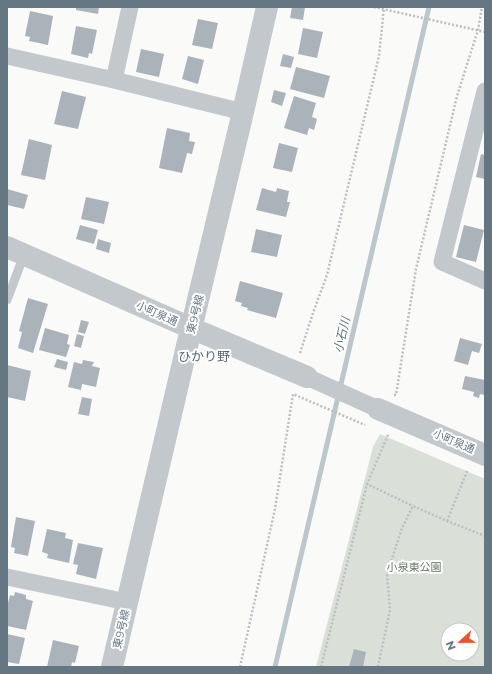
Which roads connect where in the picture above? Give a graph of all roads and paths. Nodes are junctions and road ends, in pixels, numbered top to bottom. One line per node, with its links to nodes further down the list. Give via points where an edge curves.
1 (130, 7): 9 (street)
2 (267, 7): 11 (street, 東9号線)
3 (374, 7): 5 (path)
4 (482, 7): 6 (path)
5 (383, 8): 6 (path); 16 (path, via 379,56 327,275 300,353)
6 (478, 30): 7 (path); 17 (path, via 457,96 416,269 396,395)
7 (485, 32)
8 (7, 56): 9 (street)
9 (114, 80): 11 (street)
10 (485, 91): 13 (street, via 442,262)
11 (243, 112): 15 (street, 東9号線)
12 (15, 251): 14 (lane); 15 (street, 小町泉通)
13 (485, 281)
14 (7, 300)
15 (191, 328): 16 (street, 小町泉通); 26 (street, 東9号線)
16 (304, 377): 17 (street); 17 (path); 28 (path, via 293,394 275,509)
17 (380, 410): 19 (street, 小町泉通)
18 (383, 432): 21 (path, via 389,435)
19 (485, 455)
20 (469, 469): 23 (path)
21 (367, 484): 22 (path); 29 (path)
22 (413, 506): 23 (path); 30 (path, via 402,528 387,574 390,610)
23 (447, 521): 24 (path)
24 (485, 536)
25 (7, 577): 26 (street)
26 (127, 602): 27 (street, 東9号線)
27 (112, 667)
28 (240, 667)
29 (321, 667)
30 (378, 667)

